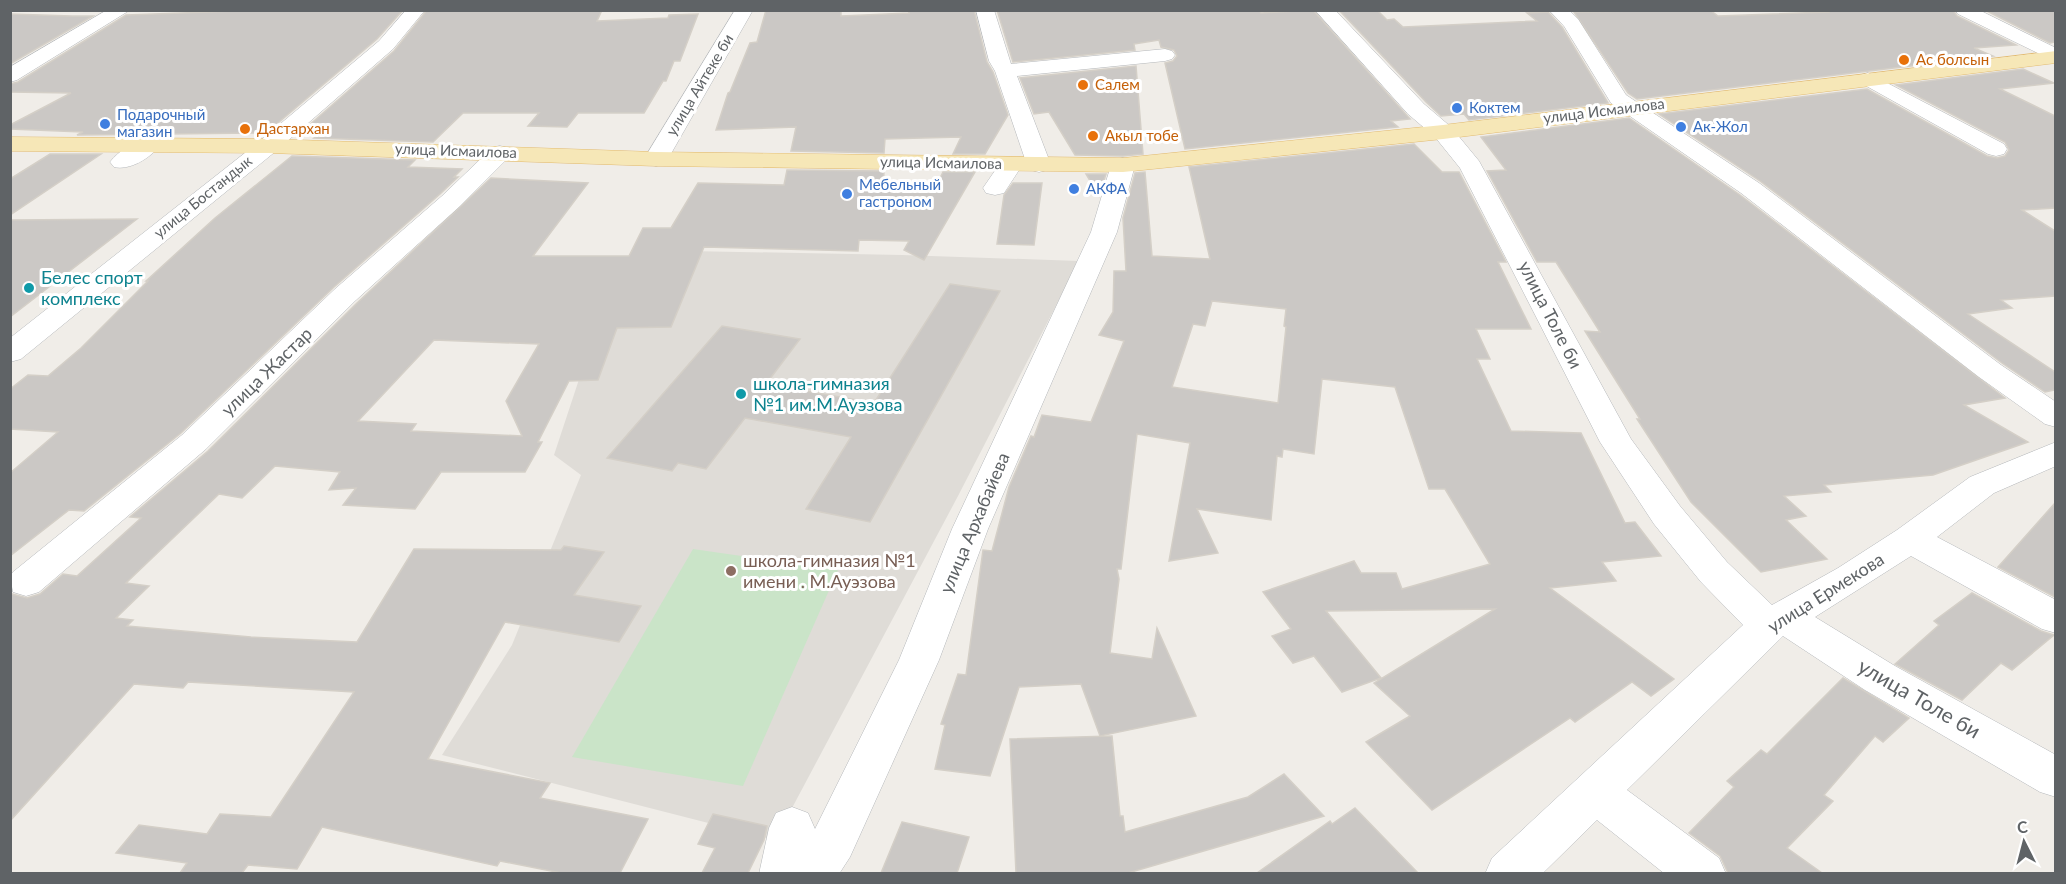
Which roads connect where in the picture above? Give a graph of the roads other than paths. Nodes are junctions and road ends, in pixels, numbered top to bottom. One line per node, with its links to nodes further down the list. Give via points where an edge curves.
1 (121, 10): 11 (street)
2 (416, 10): 17 (street, улица Бостандык, via 386,45)
3 (744, 10): 20 (street, улица Айтеке би)
4 (985, 10): 10 (street)
5 (1324, 10): 14 (street, улица Толе би, via 1416,109)
6 (1558, 10): 13 (street, via 1571,23 1612,92)
7 (1964, 10): 9 (street)
8 (1165, 56): 10 (street)
9 (2055, 56): 12 (main road, улица Исмаилова)
10 (1005, 70): 23 (street)
11 (10, 76)
12 (1868, 79): 13 (main road, улица Исмаилова); 18 (street)
13 (1631, 107): 14 (main road, улица Исмаилова); 27 (street, via 1750,188)
14 (1443, 132): 24 (main road, улица Исмаилова); 32 (street, улица Толе би, via 1471,166 1616,442 1707,564)
15 (10, 144): 16 (main road, улица Исмаилова)
16 (149, 145): 17 (main road, улица Исмаилова); 21 (street)
17 (268, 146): 19 (main road, улица Исмаилова); 26 (street, улица Бостандык)
18 (1996, 150)
19 (500, 153): 20 (main road, улица Исмаилова); 30 (street, улица Жастар, via 345,295 194,442)
20 (656, 159): 22 (main road, улица Исмаилова)
21 (122, 162)
22 (1011, 164): 23 (main road, улица Исмаилова); 25 (street)
23 (1039, 165): 24 (main road, улица Исмаилова)
24 (1123, 165): 37 (street, улица Архабайева, via 1104,232 970,529 919,660 833,842)
25 (994, 188)
26 (10, 353)
27 (2055, 417)
28 (2055, 453): 29 (street, улица Ермекова, via 1982,485)
29 (1910, 539): 31 (street); 32 (street, улица Ермекова)
30 (26, 582)
31 (2055, 618)
32 (1776, 621): 33 (street, улица Толе би); 34 (street, улица Ермекова)
33 (2055, 778)
34 (1594, 791): 38 (street, улица Ермекова); 39 (street)
35 (792, 828): 36 (street)
36 (783, 873)
37 (812, 873)
38 (1509, 873)
39 (1702, 873)

